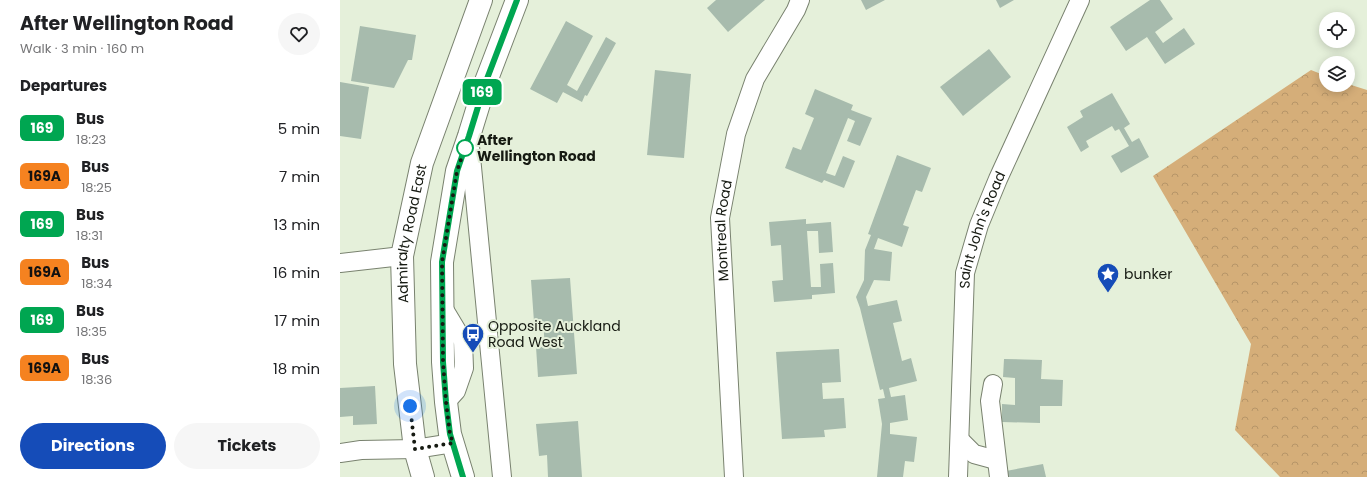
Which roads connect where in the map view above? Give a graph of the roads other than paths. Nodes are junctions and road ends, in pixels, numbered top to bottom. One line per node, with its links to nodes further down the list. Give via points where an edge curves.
1 (481, 0): 6 (main road, Admiralty Road East, via 422,163)
2 (517, 0): 5 (main road, via 485,84)
3 (800, 0): 17 (street, Montreal Road, via 755,80 736,134 720,218)
4 (1080, 0): 9 (street, Saint John's Road, via 998,179 979,225 965,273)
5 (469, 136): 10 (main road, via 457,171 442,262 443,362); 16 (street)
6 (402, 256): 7 (street); 11 (main road, Admiralty Road East, via 405,364)
7 (340, 263)
8 (993, 384): 13 (street, via 990,401)
9 (960, 440): 13 (street, via 974,454); 18 (street, Saint John's Road)
10 (453, 443): 11 (street); 15 (main road)
11 (415, 449): 12 (street, via 361,450); 14 (main road, Admiralty Road East)
12 (340, 454)
13 (997, 469)
14 (423, 477)
15 (463, 477)
16 (502, 477)
17 (734, 477)
18 (958, 477)

